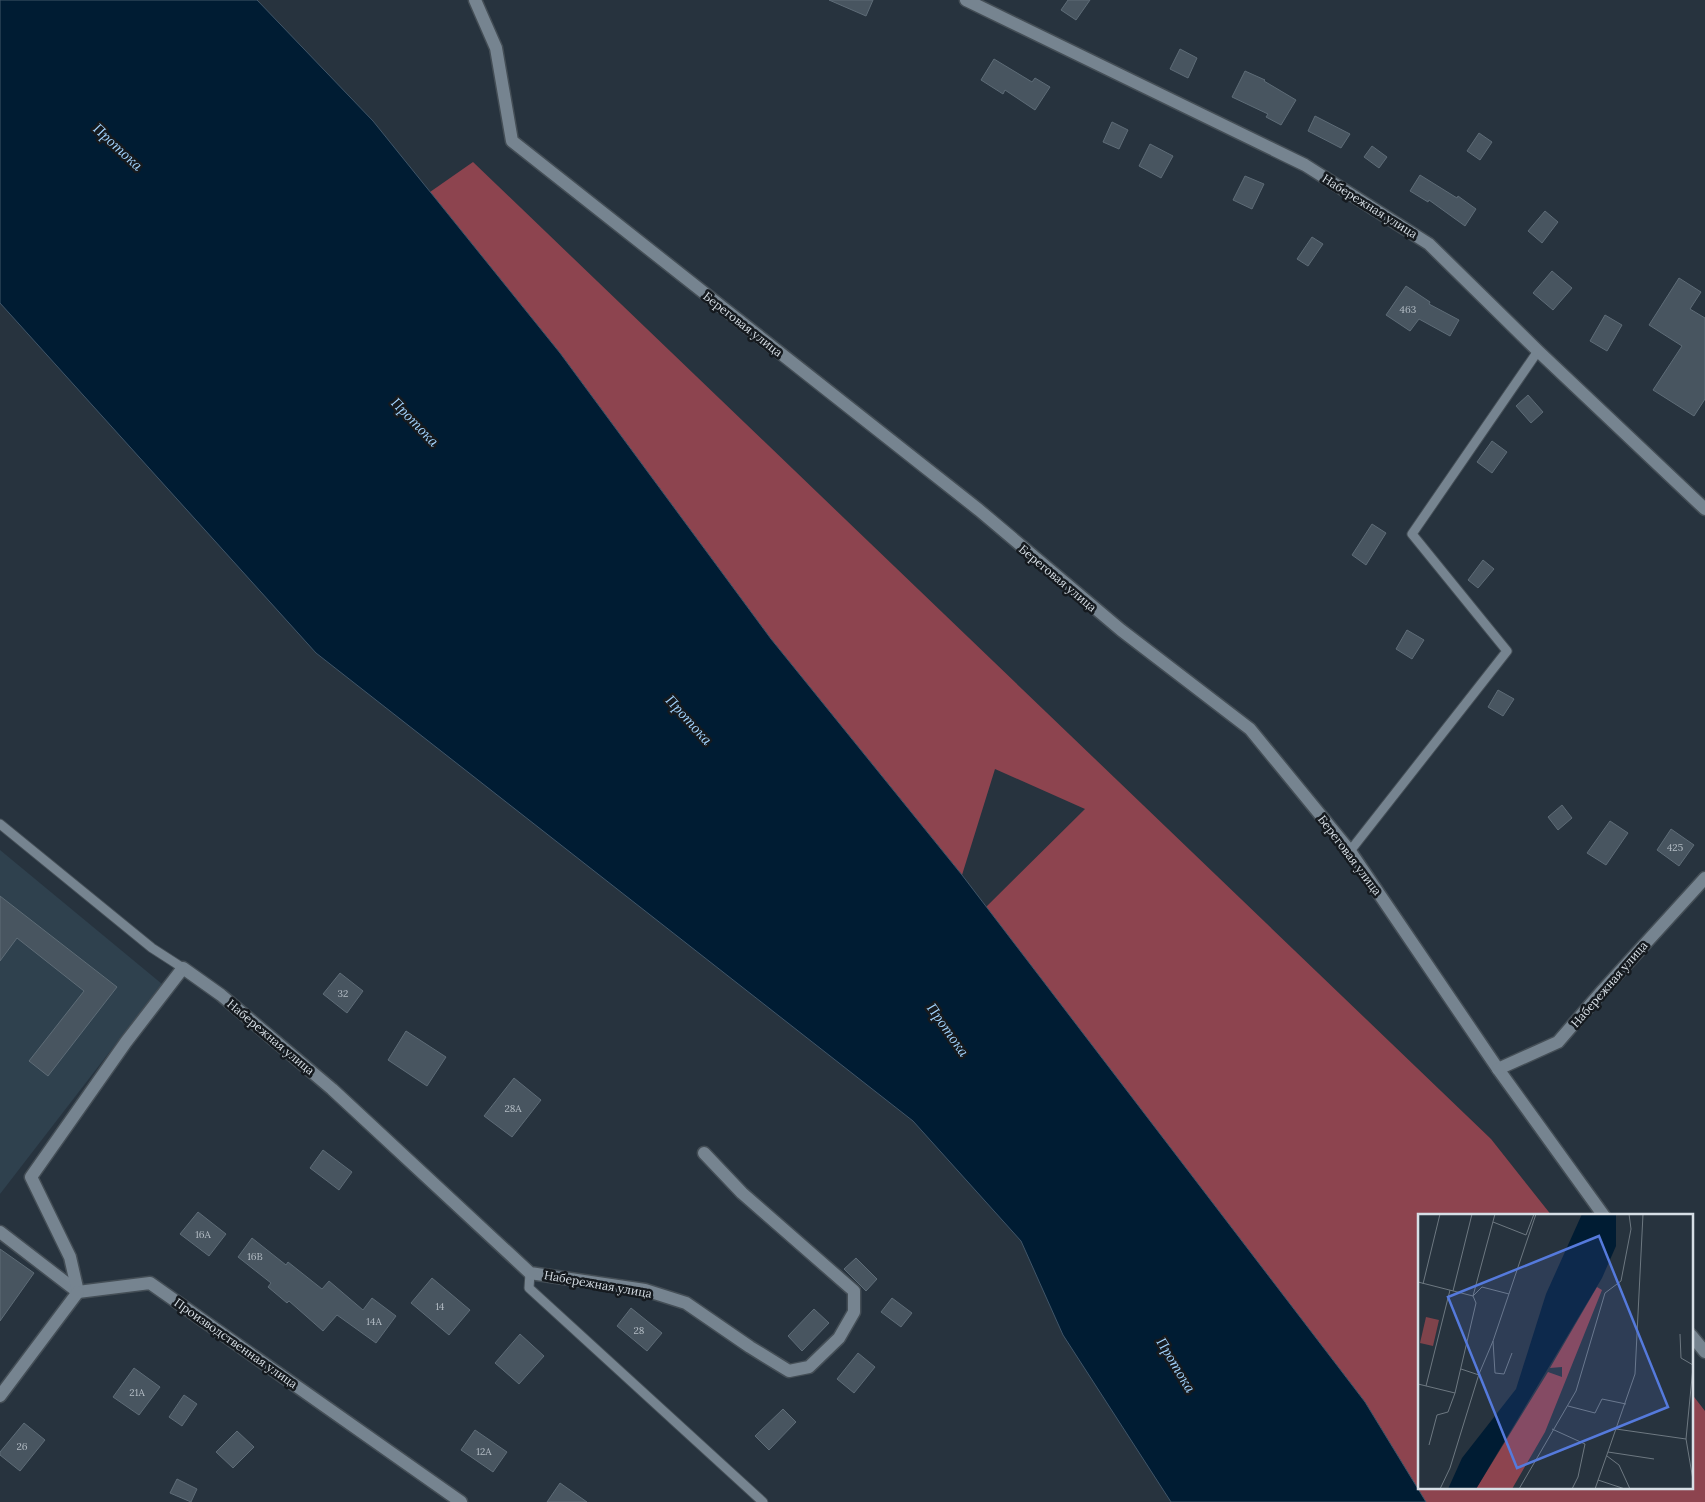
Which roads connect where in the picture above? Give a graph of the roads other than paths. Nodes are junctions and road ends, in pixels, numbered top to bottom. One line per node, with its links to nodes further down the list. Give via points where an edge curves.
1 (475, 0): 6 (street, Береговая улица, via 496,48 512,141 979,510 1120,630 1250,729)
2 (966, 0): 3 (street, Набережная улица, via 1305,165 1429,244)
3 (1538, 351): 4 (street, Набережная улица); 6 (lane, via 1412,534 1507,651)
4 (1705, 509)
5 (0, 824): 8 (lane, via 152,948)
6 (1350, 851): 9 (street, Береговая улица)
7 (1705, 878): 9 (street, Набережная улица, via 1558,1042)
8 (183, 968): 13 (street, Набережная улица, via 221,995 332,1089); 14 (street, via 126,1042 31,1177 70,1257)
9 (1498, 1069): 11 (street, Береговая улица)
10 (704, 1153): 13 (street, Набережная улица, via 742,1193 854,1291 854,1312 839,1338 809,1367 789,1371 686,1303 645,1290)
11 (1603, 1214)
12 (0, 1232): 14 (street)
13 (530, 1273): 19 (lane, via 529,1288)
14 (78, 1292): 17 (street); 18 (street, Производственная улица, via 150,1283)
15 (1692, 1336): 16 (street)
16 (1705, 1352)
17 (0, 1396)
18 (461, 1502)
19 (764, 1502)

